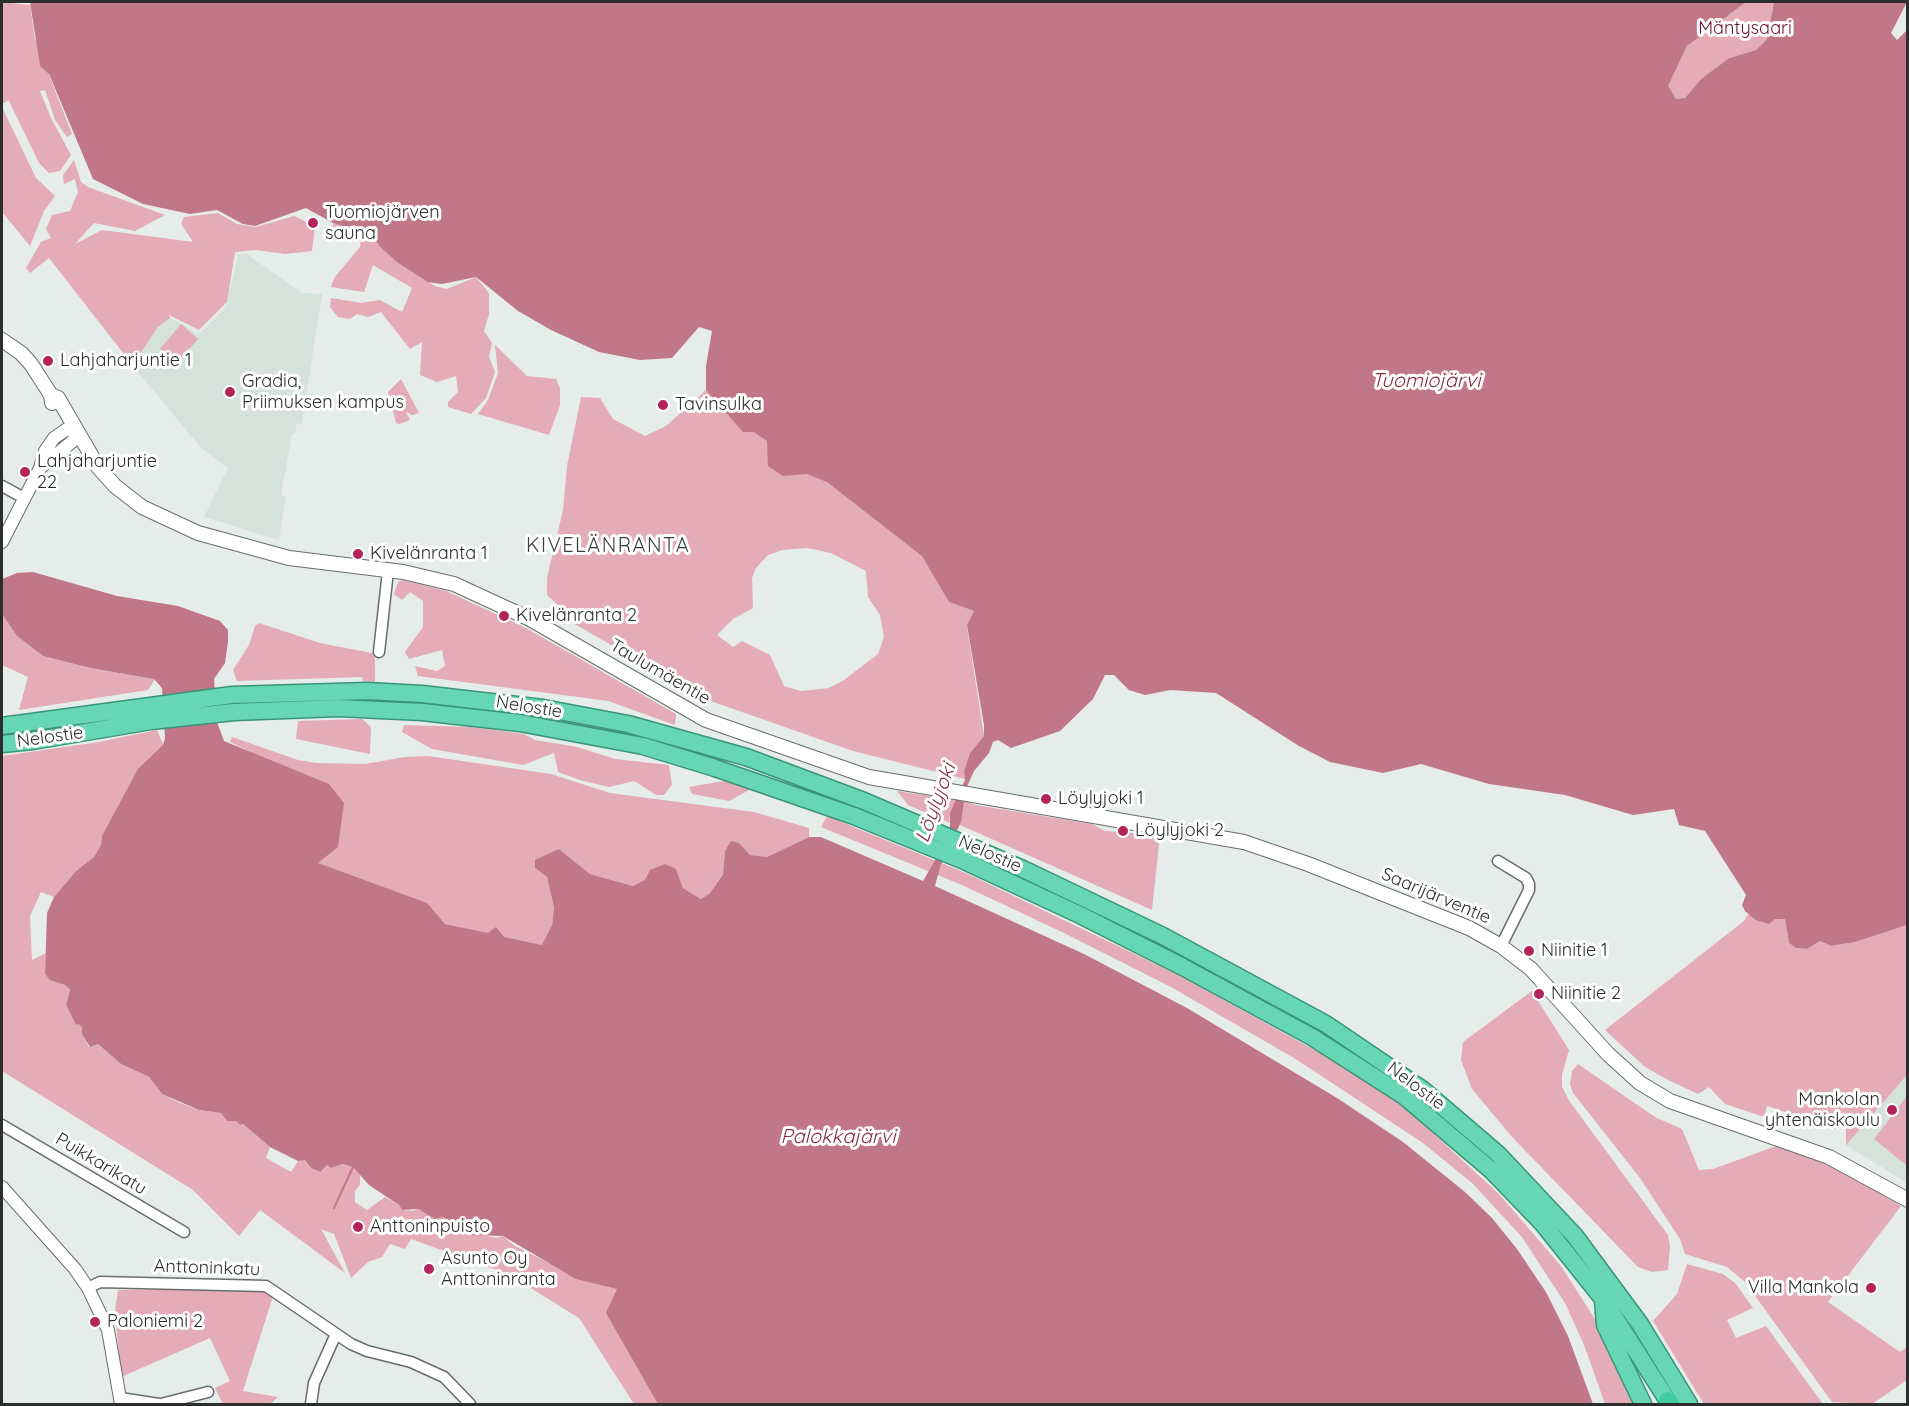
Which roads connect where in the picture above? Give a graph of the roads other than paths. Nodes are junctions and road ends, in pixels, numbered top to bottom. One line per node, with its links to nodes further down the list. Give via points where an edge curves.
1 (2, 340): 2 (main road, Taulumäentie, via 26,358 57,398)
2 (72, 434): 4 (street, via 54,438); 6 (main road, Taulumäentie, via 115,486 142,507 198,533 289,558)
3 (2, 486): 4 (street)
4 (24, 498): 5 (street)
5 (2, 542)
6 (388, 571): 7 (street); 11 (main road, Taulumäentie, via 429,577 497,602 706,720 869,777)
7 (379, 652)
8 (150, 713): 9 (highway, Nelostie); 10 (highway, Nelostie, via 33,741); 19 (highway, Nelostie, via 338,708 422,712 579,733 643,746 736,774 854,816 1080,915 1202,977 1312,1037 1404,1096 1498,1178 1543,1224); 28 (highway, Nelostie, via 232,695 367,691 543,708 628,724 746,757 959,840 1230,971 1326,1024 1422,1089 1498,1154 1575,1236 1640,1324)
9 (2, 726)
10 (2, 744)
11 (981, 798): 13 (main road, Saarijärventie, via 1244,842 1415,906)
12 (1498, 861): 13 (street, via 1529,884)
13 (1501, 946): 16 (main road, Saarijärventie, via 1545,983 1608,1054 1640,1083 1670,1101 1829,1157)
14 (2, 1125): 17 (street, Puikkarikatu)
15 (2, 1187): 18 (street)
16 (1908, 1200)
17 (184, 1232)
18 (88, 1288): 20 (street, Anttoninkatu, via 100,1282 255,1284 278,1294); 22 (street, via 108,1330)
19 (1603, 1299): 23 (highway, Nelostie); 27 (highway, via 1605,1325)
20 (336, 1334): 25 (street, via 315,1383); 26 (street, Anttoninkatu, via 367,1351 411,1362 437,1374 453,1384)
21 (208, 1392): 24 (street)
22 (120, 1401): 24 (street)
23 (1669, 1403)
24 (160, 1404)
25 (311, 1404)
26 (470, 1404)
27 (1643, 1404)
28 (1689, 1404)

